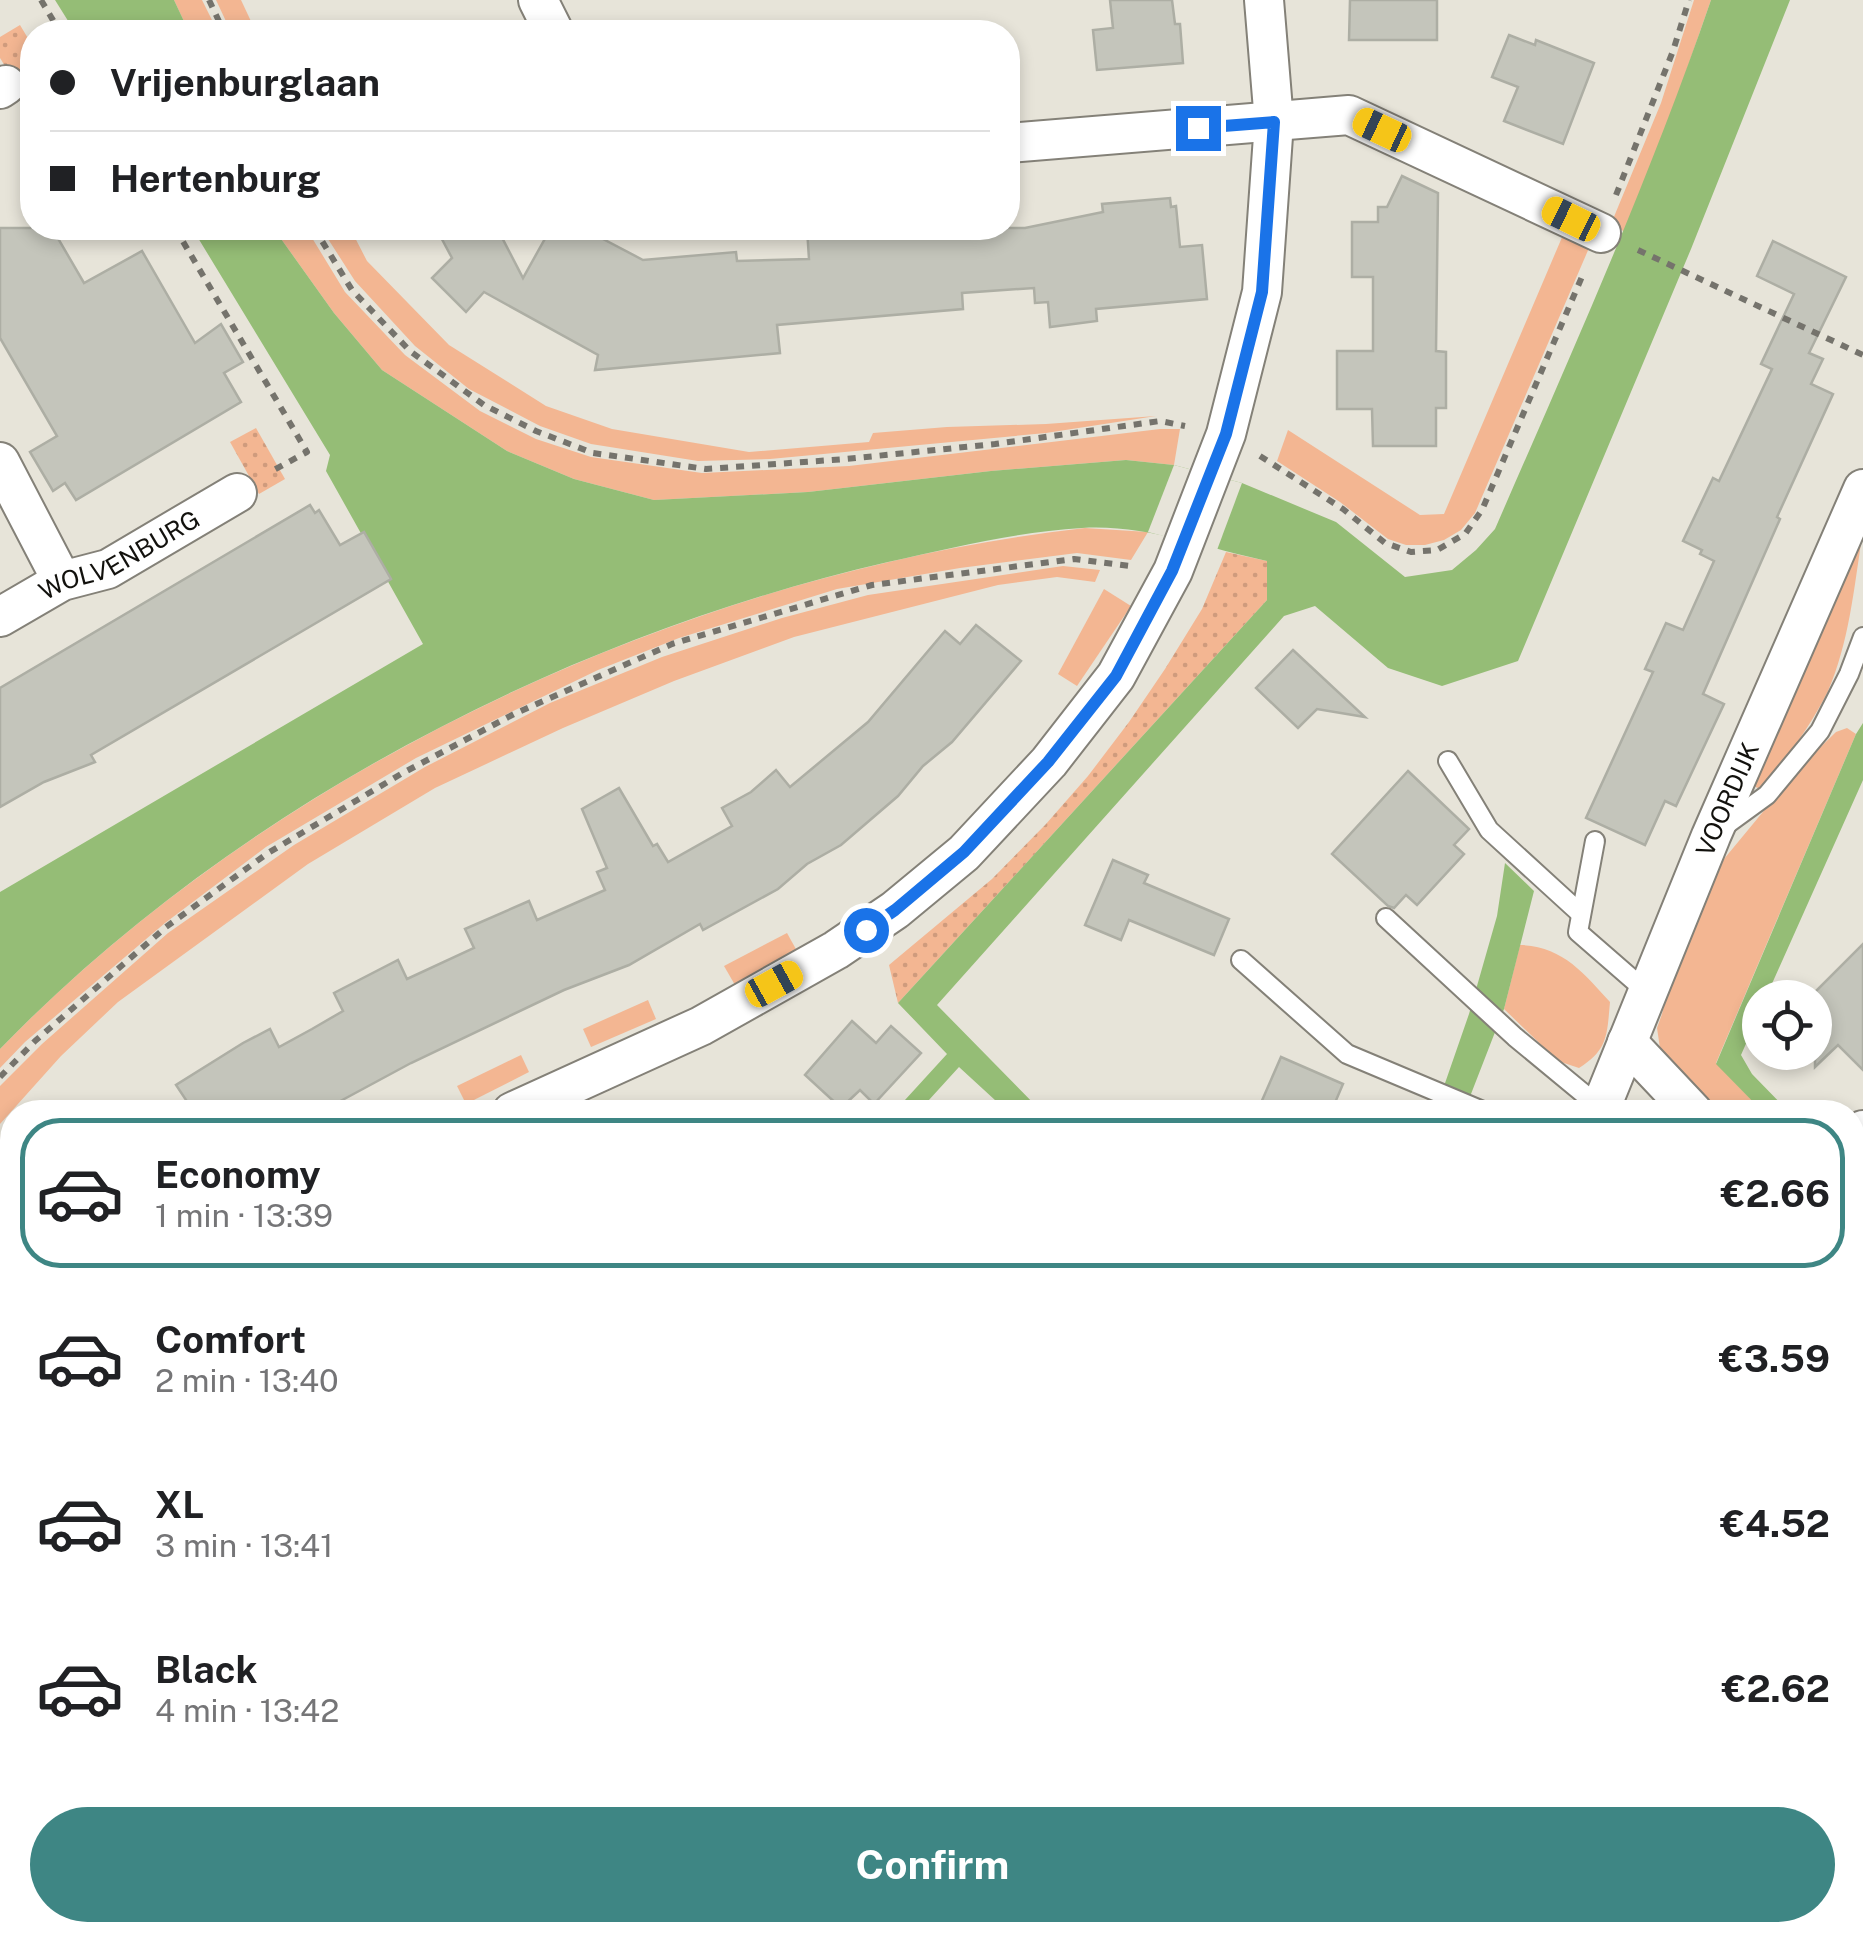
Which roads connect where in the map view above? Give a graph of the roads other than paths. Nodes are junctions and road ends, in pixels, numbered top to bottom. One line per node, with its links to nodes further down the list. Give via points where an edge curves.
1 (1264, 0): 2 (street)
2 (1274, 122): 3 (street); 4 (street, via 1349,115); 19 (street, via 1262,292 1226,434 1178,556 1116,676 1048,762 964,852 909,898 836,950 701,1026)
3 (1020, 142)
4 (1601, 234)
5 (0, 462): 8 (street)
6 (1863, 489): 12 (street, VOORDIJK)
7 (237, 492): 8 (street, WOLVENBURG, via 108,569)
8 (62, 581): 9 (street, WOLVENBURG)
9 (0, 616)
10 (1863, 637): 12 (lane, via 1820,731 1767,795)
11 (1448, 761): 14 (lane, via 1489,830)
12 (1710, 836): 17 (street, VOORDIJK)
13 (1595, 841): 14 (lane)
14 (1581, 914): 17 (lane, via 1578,932)
15 (1386, 918): 21 (lane)
16 (1241, 960): 20 (lane, via 1347,1054)
17 (1647, 992): 18 (street, VOORDIJK)
18 (1626, 1042): 22 (street, VOORDIJK); 23 (street)
19 (538, 1100)
20 (1454, 1100)
21 (1589, 1100)
22 (1604, 1100)
23 (1682, 1100)

